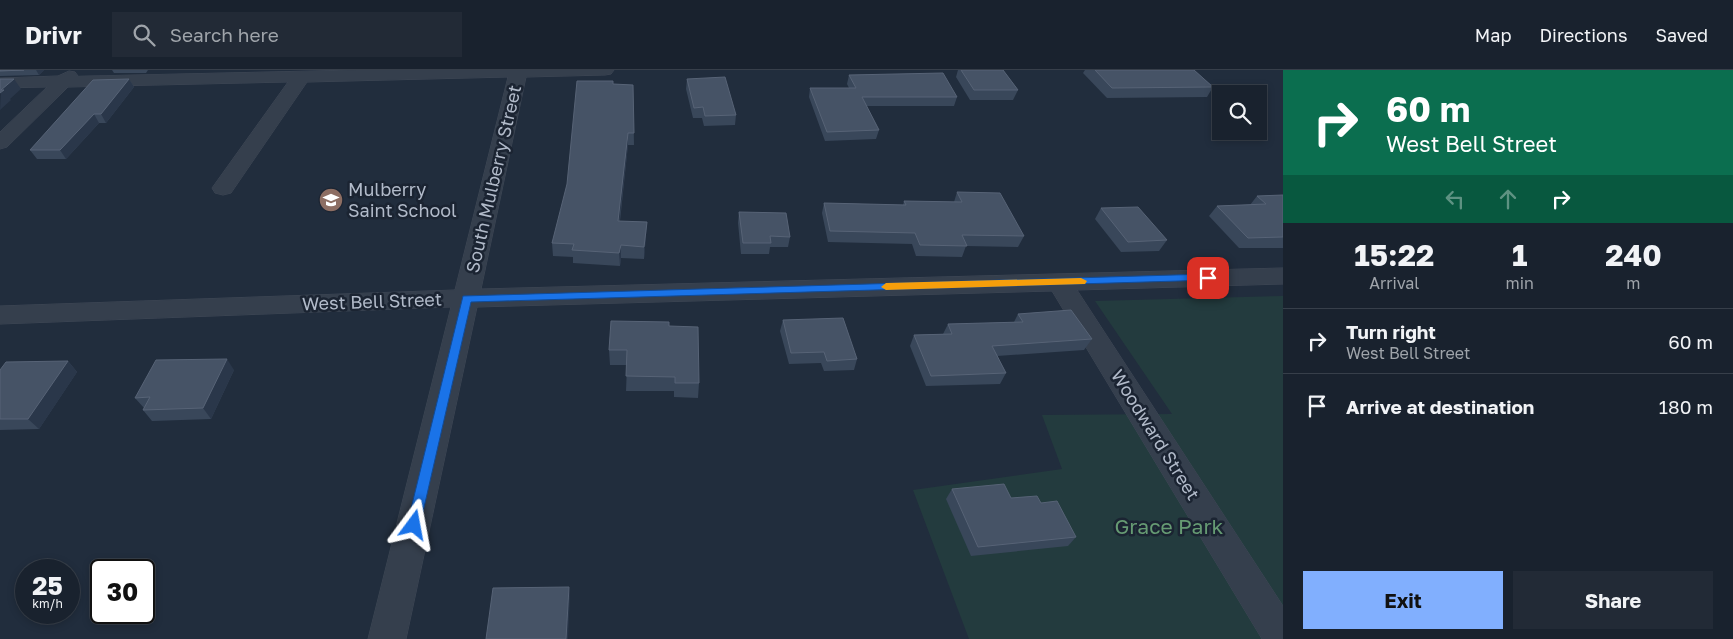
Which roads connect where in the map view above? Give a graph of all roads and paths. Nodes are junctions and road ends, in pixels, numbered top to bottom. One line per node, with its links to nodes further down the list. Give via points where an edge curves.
1 (605, 70): 2 (street)
2 (519, 71): 3 (street); 12 (street, South Mulberry Street)
3 (391, 75): 5 (street); 7 (street, via 380,91)
4 (69, 76): 5 (street); 6 (street); 8 (street)
5 (301, 77): 7 (street)
6 (0, 83)
7 (289, 94): 9 (street)
8 (0, 143)
9 (223, 188)
10 (1283, 276): 11 (street, West Bell Street)
11 (1058, 282): 12 (street, West Bell Street); 15 (street, Woodward Street)
12 (466, 298): 13 (street, West Bell Street); 14 (street, South Mulberry Street)
13 (0, 315)
14 (387, 639)
15 (1283, 639)

